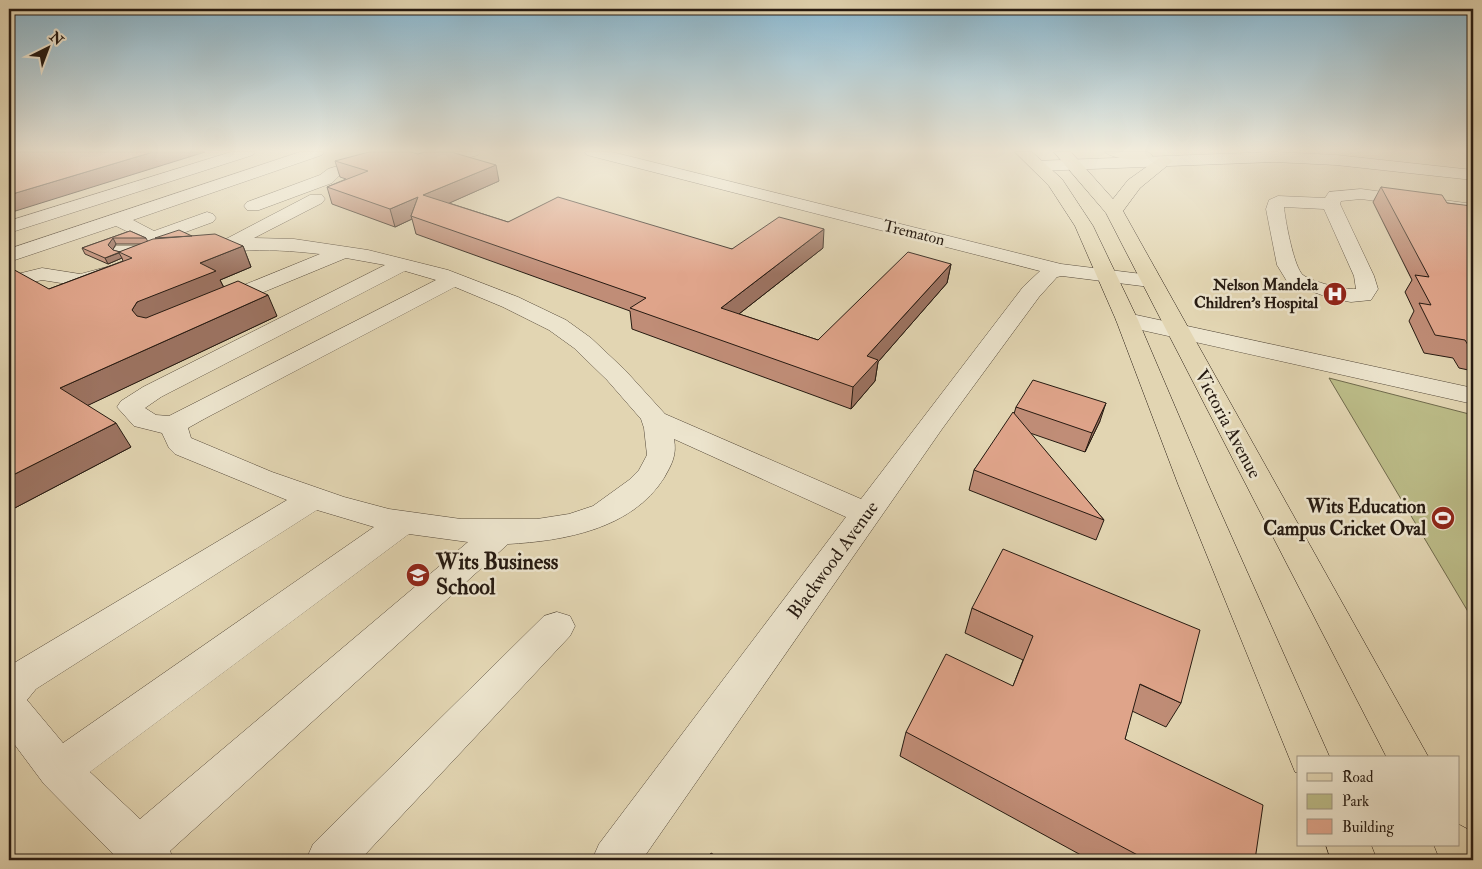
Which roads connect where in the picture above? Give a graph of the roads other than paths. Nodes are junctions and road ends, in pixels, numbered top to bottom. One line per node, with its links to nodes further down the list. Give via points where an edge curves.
1 (118, 193): 15 (street)
2 (196, 193): 14 (street)
3 (289, 193): 10 (street)
4 (329, 193): 17 (street)
5 (753, 193): 22 (street, Trematon)
6 (1063, 193): 23 (main road, via 1074,207)
7 (1098, 193): 12 (main road, Victoria Avenue)
8 (1128, 193): 12 (main road)
9 (1331, 204): 9 (street, via 1364,276 1367,289 1364,295 1352,296 1308,286 1295,279 1287,265 1275,204 1288,200); 11 (street, via 1334,196 1362,194)
10 (253, 206)
11 (1473, 208)
12 (1114, 211): 25 (main road, Victoria Avenue)
13 (207, 218): 18 (street)
14 (117, 219): 16 (street); 18 (street)
15 (9, 227)
16 (78, 233): 18 (street, via 117,247); 20 (street)
17 (227, 244): 18 (street, via 188,251); 19 (street, via 301,246)
18 (157, 245): 26 (street, via 92,279 42,274)
19 (344, 252): 21 (street); 27 (street)
20 (9, 256)
21 (403, 264): 24 (street); 32 (street, via 130,406 137,418)
22 (1060, 270): 23 (street, Trematon); 34 (street, Blackwood Avenue, via 1050,273 1031,292)
23 (1105, 275): 25 (street, Trematon); 28 (main road)
24 (453, 280): 31 (street, via 494,293 548,319 585,345 616,374); 32 (street)
25 (1150, 281): 29 (main road, Victoria Avenue)
26 (9, 282)
27 (200, 312)
28 (1127, 320): 29 (street); 40 (main road)
29 (1178, 332): 30 (street); 41 (main road, Victoria Avenue)
30 (1473, 396)
31 (655, 420): 34 (street); 36 (street, via 662,454 648,480 620,505 592,520 552,530)
32 (174, 426): 33 (street, via 182,445 237,470)
33 (315, 497): 35 (street, via 359,512); 38 (street, via 23,677)
34 (867, 514): 47 (street, Blackwood Avenue)
35 (405, 521): 36 (street, via 450,530); 42 (street)
36 (502, 531): 45 (street)
37 (558, 626): 46 (street)
38 (9, 693)
39 (9, 707): 42 (street)
40 (1309, 756)
41 (1408, 756)
42 (59, 770): 45 (street)
43 (1348, 846): 48 (main road)
44 (1457, 846): 49 (main road)
45 (145, 854)
46 (329, 860)
47 (615, 860)
48 (1354, 860)
49 (1464, 860)

